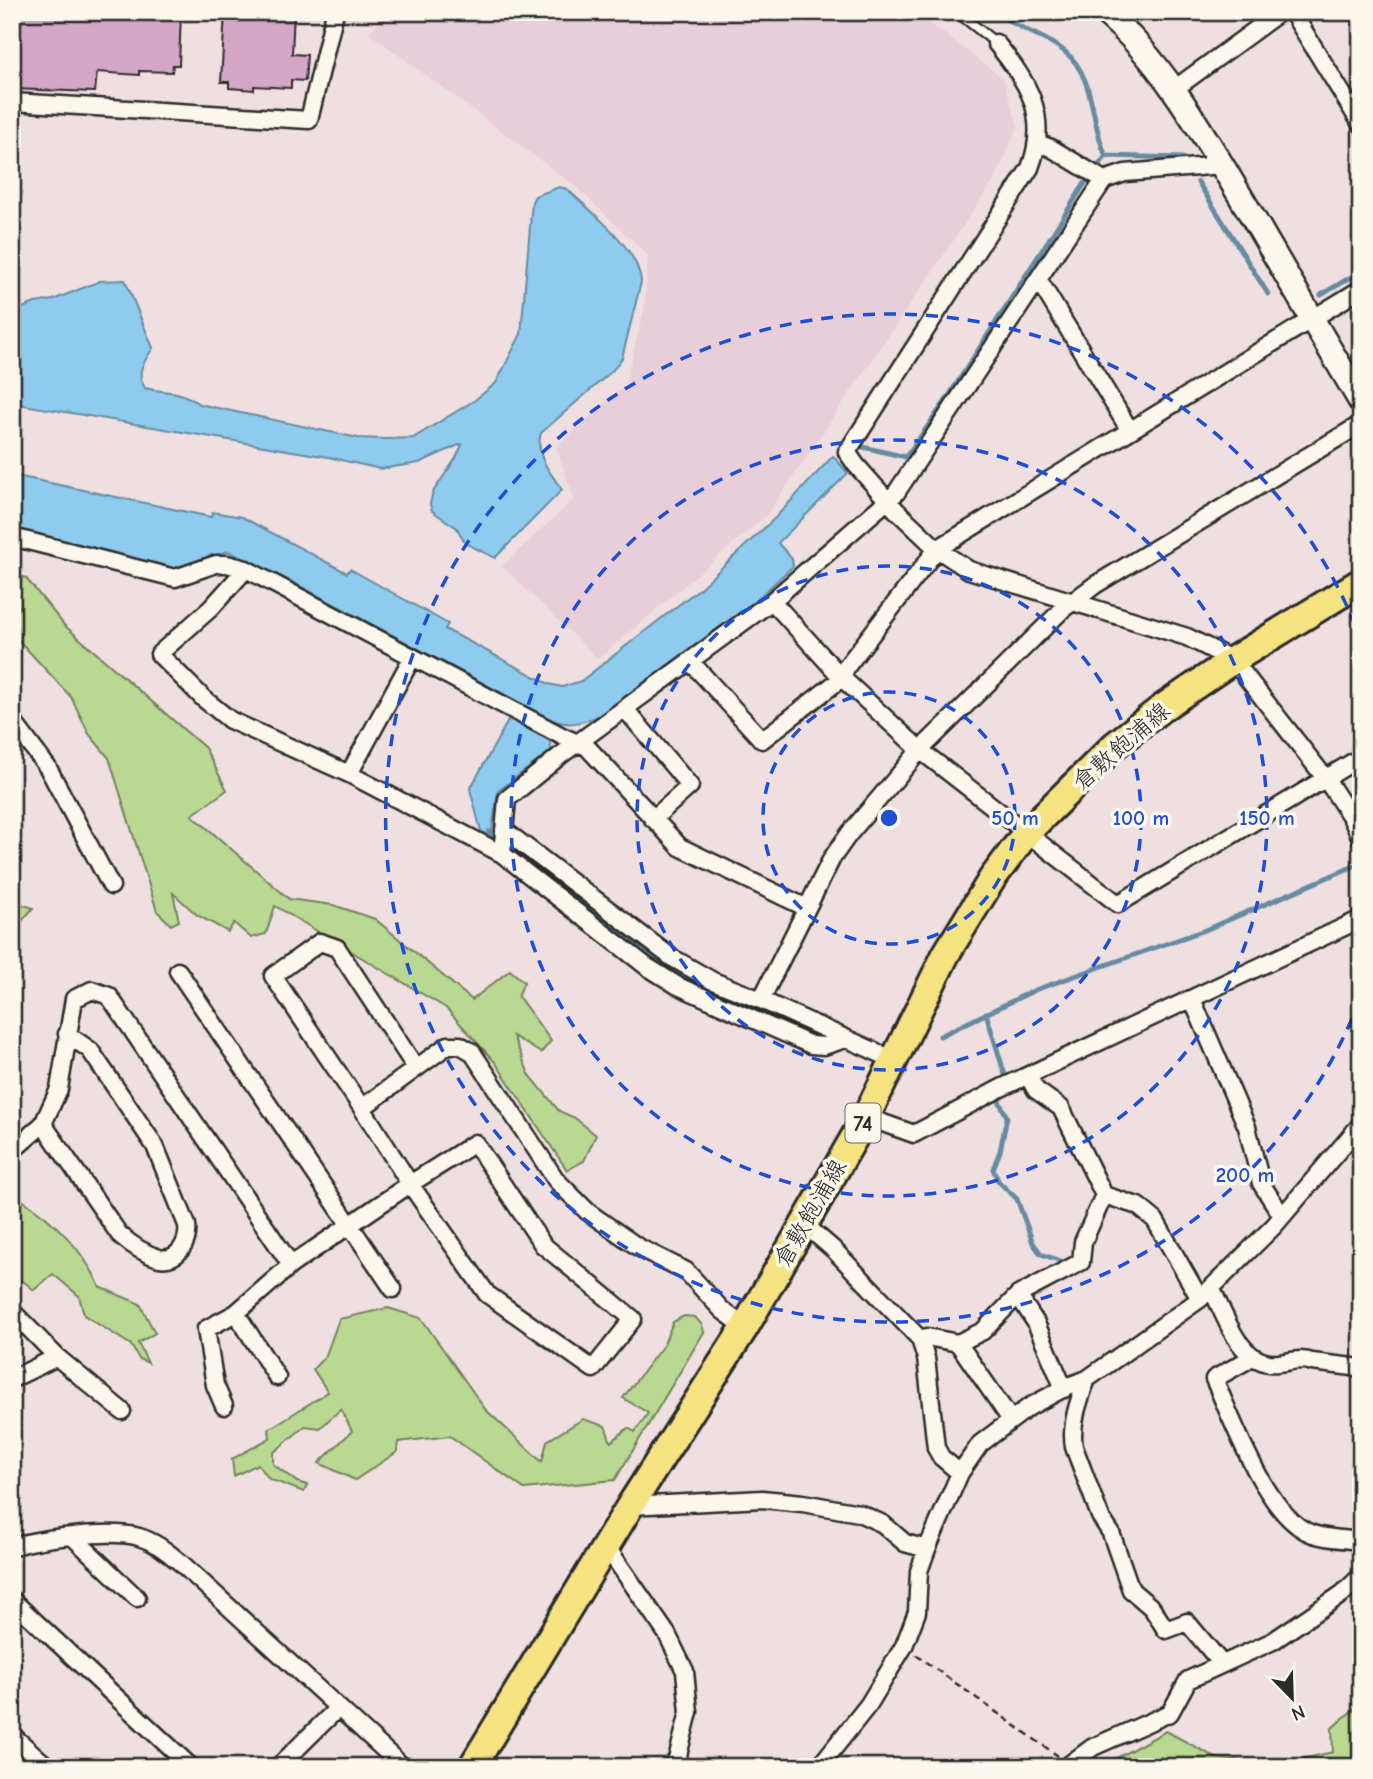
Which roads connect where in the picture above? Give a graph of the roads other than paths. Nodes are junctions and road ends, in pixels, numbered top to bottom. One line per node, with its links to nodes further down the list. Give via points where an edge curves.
1 (335, 12): 8 (street, via 309,120)
2 (957, 12): 6 (lane)
3 (1104, 12): 7 (street)
4 (1280, 12): 7 (street)
5 (1292, 12): 9 (street)
6 (996, 43): 10 (street, via 1027,83 1035,105)
7 (1173, 90): 11 (street)
8 (12, 102)
9 (1361, 124)
10 (1037, 143): 12 (street); 19 (street, via 1030,168 851,459)
11 (1222, 165): 12 (street); 15 (street)
12 (1096, 175): 13 (street)
13 (1038, 279): 18 (street); 19 (street)
14 (1361, 289): 15 (street)
15 (1311, 318): 16 (street); 18 (street)
16 (1361, 402)
17 (1361, 424): 24 (street)
18 (1129, 429): 21 (street)
19 (888, 501): 21 (street); 25 (street)
20 (12, 537): 22 (street, via 175,578 216,564)
21 (937, 549): 24 (street, via 970,570); 29 (street)
22 (246, 569): 26 (street); 35 (street, via 159,654 230,720)
23 (1361, 582): 27 (main road, 倉敷飽浦線 / 74)
24 (1075, 600): 27 (street, via 1187,637); 33 (street)
25 (772, 601): 28 (street); 29 (street)
26 (412, 658): 32 (street); 35 (street)
27 (1233, 660): 36 (street); 38 (main road, 倉敷飽浦線 / 74, via 1115,745)
28 (690, 661): 29 (street, via 762,740); 30 (street)
29 (842, 678): 33 (street)
30 (625, 709): 32 (street); 37 (street, via 690,786)
31 (12, 720): 41 (street, via 48,768)
32 (579, 742): 37 (street); 40 (street, via 507,799)
33 (920, 750): 38 (street); 42 (street, via 839,846)
34 (1361, 757): 36 (street)
35 (349, 774): 40 (street)
36 (1326, 779): 38 (street, via 1118,904); 39 (street)
37 (653, 819): 42 (street, via 680,848)
38 (1027, 832): 49 (main road, 倉敷飽浦線 / 74, via 970,912)
39 (1361, 838)
40 (503, 842): 46 (street, via 671,957 713,981); 48 (street, via 646,966 678,986 811,1045)
41 (111, 886)
42 (807, 908): 46 (street)
43 (1361, 919): 45 (street)
44 (178, 971): 61 (street)
45 (1192, 999): 51 (street); 59 (street, via 1247,1127 1261,1183)
46 (761, 1000): 48 (street)
47 (68, 1034): 54 (street, via 59,1088); 54 (street, via 90,1050 155,1146 187,1225 184,1248 160,1258 130,1244); 62 (street, via 74,999 92,990 109,996)
48 (846, 1039): 49 (street)
49 (894, 1060): 53 (main road, 倉敷飽浦線 / 74)
50 (416, 1068): 52 (street); 52 (street, via 337,948 320,942 273,976); 68 (street, via 448,1045 466,1047 556,1180 588,1212 638,1247 686,1271 722,1310)
51 (1028, 1076): 53 (street, via 914,1134); 58 (street, via 1036,1090 1060,1108)
52 (362, 1108): 57 (street)
53 (866, 1117): 60 (main road, 倉敷飽浦線 / 74)
54 (43, 1124): 56 (street)
55 (1361, 1124): 59 (street)
56 (12, 1151)
57 (410, 1184): 57 (street, via 487,1294 593,1369 633,1319 543,1245 475,1143); 61 (street)
58 (1104, 1195): 64 (street, via 1138,1206 1155,1220); 65 (street, via 1083,1242 1081,1262)
59 (1282, 1216): 64 (street)
60 (804, 1224): 68 (main road, 倉敷飽浦線 / 74); 69 (street)
61 (349, 1225): 62 (street); 63 (street)
62 (291, 1265): 67 (street)
63 (393, 1289)
64 (1206, 1294): 71 (street); 76 (street)
65 (1018, 1295): 70 (street, via 983,1331); 77 (street)
66 (12, 1311): 72 (street)
67 (236, 1313): 74 (street); 78 (street, via 206,1329)
68 (745, 1327): 82 (main road, 倉敷飽浦線 / 74)
69 (920, 1339): 70 (street); 81 (street, via 936,1448)
70 (958, 1343): 80 (street)
71 (1250, 1354): 73 (street, via 1270,1363 1305,1359); 84 (street, via 1214,1379 1271,1499 1312,1534)
72 (57, 1357): 75 (street); 79 (street)
73 (1361, 1368)
74 (277, 1377)
75 (12, 1379)
76 (1087, 1379): 77 (street); 91 (street, via 1074,1424 1074,1447 1131,1590 1152,1608 1166,1630 1187,1622)
77 (1064, 1389): 80 (street)
78 (223, 1406)
79 (122, 1411)
80 (1011, 1420): 81 (street, via 979,1444)
81 (960, 1473): 87 (street)
82 (630, 1506): 85 (main road, 倉敷飽浦線 / 74); 87 (street, via 762,1499 803,1503 859,1513 883,1524 905,1543)
83 (73, 1537): 86 (street); 89 (street); 92 (street, via 129,1535 158,1544)
84 (1361, 1541)
85 (606, 1546): 99 (main road, 倉敷飽浦線 / 74); 100 (street, via 667,1634 685,1671 689,1712)
86 (12, 1547)
87 (926, 1549): 101 (street, via 919,1571 917,1612 904,1646 869,1704)
88 (1361, 1576): 91 (street, via 1273,1641)
89 (137, 1598)
90 (12, 1600): 96 (street)
91 (1222, 1664): 94 (street, via 1188,1680 1170,1713 1093,1746)
92 (337, 1709): 97 (street); 98 (street)
93 (12, 1735): 95 (street)
94 (1070, 1765)
95 (48, 1767)
96 (191, 1767)
97 (278, 1767)
98 (403, 1767)
99 (472, 1767)
100 (671, 1767)
101 (819, 1767)

